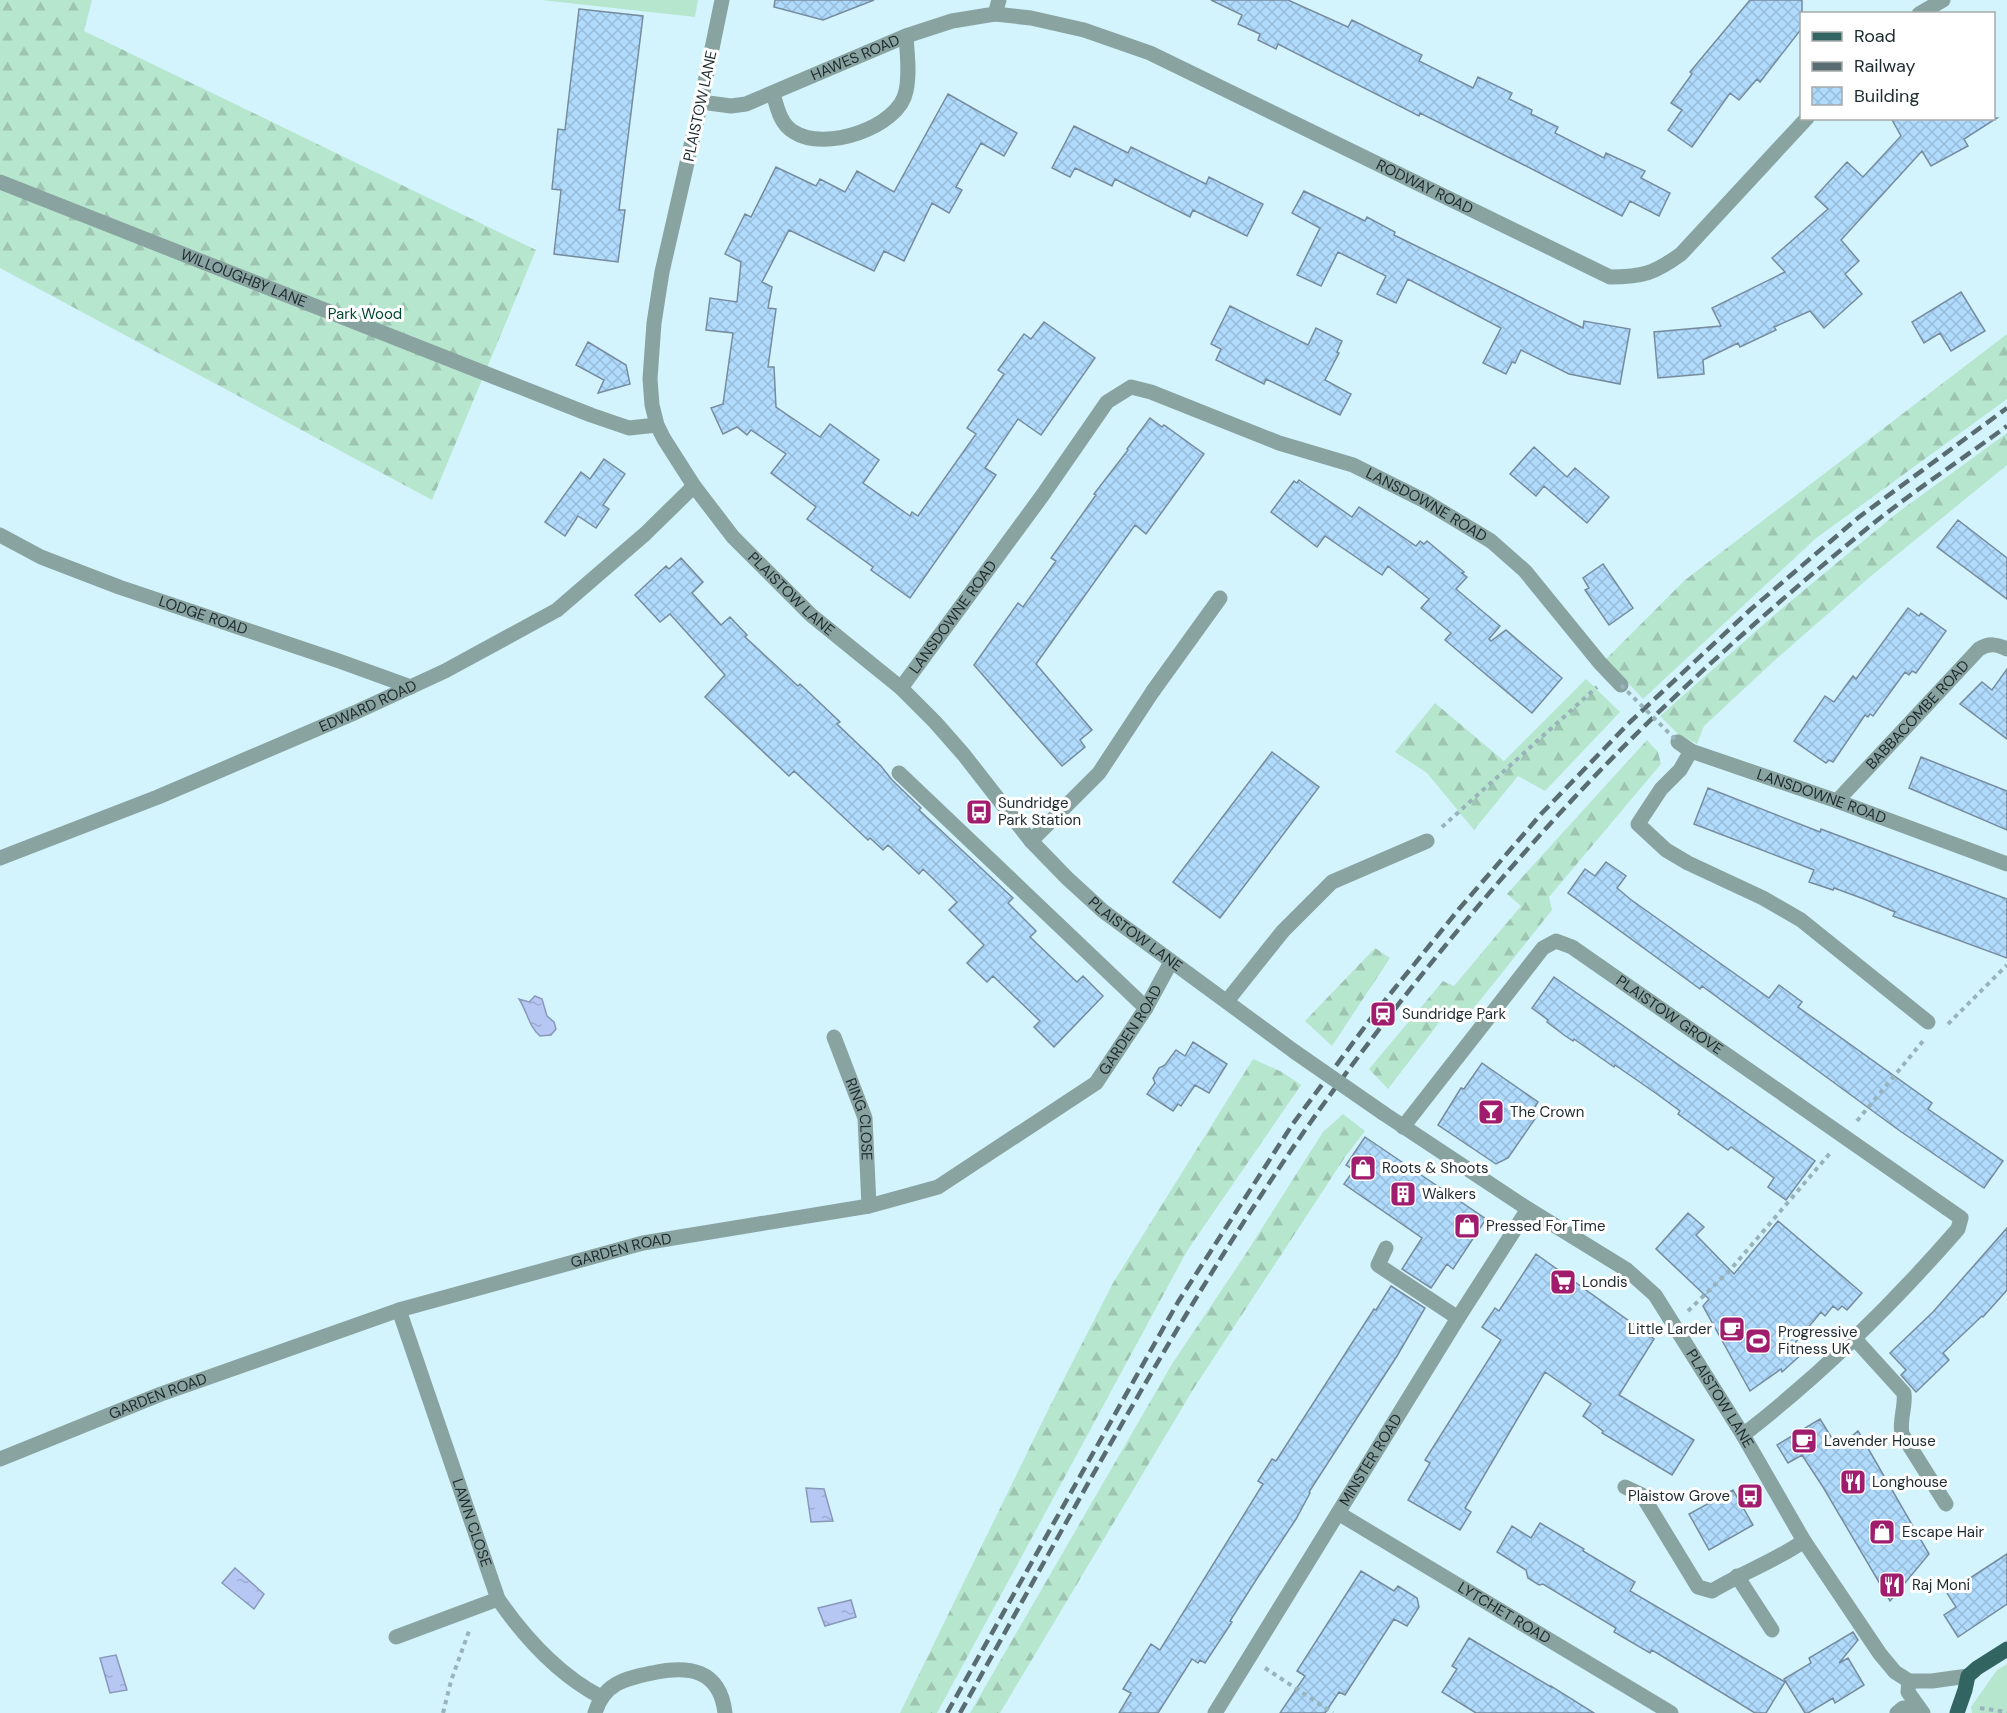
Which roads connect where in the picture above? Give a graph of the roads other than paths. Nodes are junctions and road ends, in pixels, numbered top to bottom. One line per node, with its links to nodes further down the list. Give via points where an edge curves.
1 (722, 0): 7 (street, PLAISTOW LANE)
2 (1943, 0): 4 (street)
3 (997, 7): 5 (street, HAWES ROAD); 8 (street, RODWAY ROAD, via 1084,30 1150,53 1611,277 1635,277 1661,269 1681,254)
4 (1922, 12)
5 (906, 36): 6 (street, HAWES ROAD); 6 (street, via 906,92 894,112 874,127 849,136 813,140 794,133 783,122)
6 (773, 93): 7 (street, HAWES ROAD, via 731,106)
7 (701, 102): 10 (street, PLAISTOW LANE, via 654,323 650,379)
8 (1805, 120)
9 (0, 182): 10 (street, WILLOUGHBY LANE, via 591,415 629,428)
10 (657, 424): 11 (street, PLAISTOW LANE)
11 (694, 486): 16 (street, EDWARD ROAD, via 557,610); 17 (street, PLAISTOW LANE, via 733,537 811,615)
12 (0, 535): 16 (street, LODGE ROAD, via 41,557 119,587)
13 (1220, 598): 22 (street, via 1099,773)
14 (2007, 649): 21 (street, BABBACOMBE ROAD, via 1992,644 1979,649)
15 (1616, 680): 17 (street, LANSDOWNE ROAD, via 1525,571 1491,541 1423,500 1353,465 1279,444 1131,387 1107,402)
16 (411, 687): 24 (street, EDWARD ROAD, via 158,797)
17 (901, 688): 22 (street, PLAISTOW LANE, via 964,755)
18 (1677, 742): 19 (street, LANSDOWNE ROAD)
19 (1692, 751): 21 (street, LANSDOWNE ROAD); 29 (street, via 1638,824 1666,850 1688,863 1801,920)
20 (899, 773): 28 (street)
21 (1837, 801): 25 (street, LANSDOWNE ROAD)
22 (1031, 841): 26 (street, PLAISTOW LANE, via 1103,911)
23 (1427, 841): 27 (street, via 1332,882 1283,931)
24 (0, 858)
25 (2007, 864)
26 (1171, 962): 27 (street, PLAISTOW LANE); 28 (street, GARDEN ROAD)
27 (1227, 1001): 31 (street, PLAISTOW LANE, bridge)
28 (1146, 1008): 32 (street, GARDEN ROAD, via 1096,1083 938,1187)
29 (1927, 1029)
30 (834, 1037): 32 (street, RING CLOSE, via 866,1118)
31 (1403, 1127): 33 (street, PLAISTOW LANE); 37 (street, PLAISTOW GROVE, via 1543,948 1556,940 1572,947 1961,1218 1958,1229 1909,1286)
32 (869, 1206): 35 (street, GARDEN ROAD, via 643,1243)
33 (1528, 1209): 36 (street, MINSTER ROAD); 38 (street, PLAISTOW LANE, via 1627,1270 1654,1295)
34 (1386, 1248): 36 (street, via 1378,1265)
35 (399, 1310): 39 (street, GARDEN ROAD, via 161,1394); 45 (street, LAWN CLOSE)
36 (1458, 1318): 42 (street, MINSTER ROAD)
37 (1855, 1339): 38 (street, PLAISTOW GROVE); 41 (street, via 1904,1393 1902,1434)
38 (1743, 1435): 43 (street, PLAISTOW LANE)
39 (0, 1459)
40 (1625, 1487): 44 (street, via 1642,1495 1698,1587 1712,1591)
41 (1946, 1504)
42 (1338, 1513): 55 (street, MINSTER ROAD); 56 (street, LYTCHET ROAD)
43 (1804, 1541): 44 (street); 50 (street, PLAISTOW LANE, via 1880,1654)
44 (1737, 1576): 46 (street)
45 (498, 1599): 47 (street); 51 (street, LAWN CLOSE, via 554,1664)
46 (1772, 1630)
47 (396, 1637)
48 (2007, 1649): 49 (main road)
49 (1968, 1676): 50 (street); 58 (main road)
50 (1909, 1681): 52 (street, PLAISTOW LANE, via 1908,1692)
51 (601, 1697): 53 (street); 54 (street, via 619,1681 673,1668 688,1669 714,1684 722,1696)
52 (1921, 1711): 57 (street, via 1903,1708)
53 (595, 1713)
54 (725, 1713)
55 (1215, 1713)
56 (1671, 1713)
57 (1897, 1713)
58 (1957, 1713)

